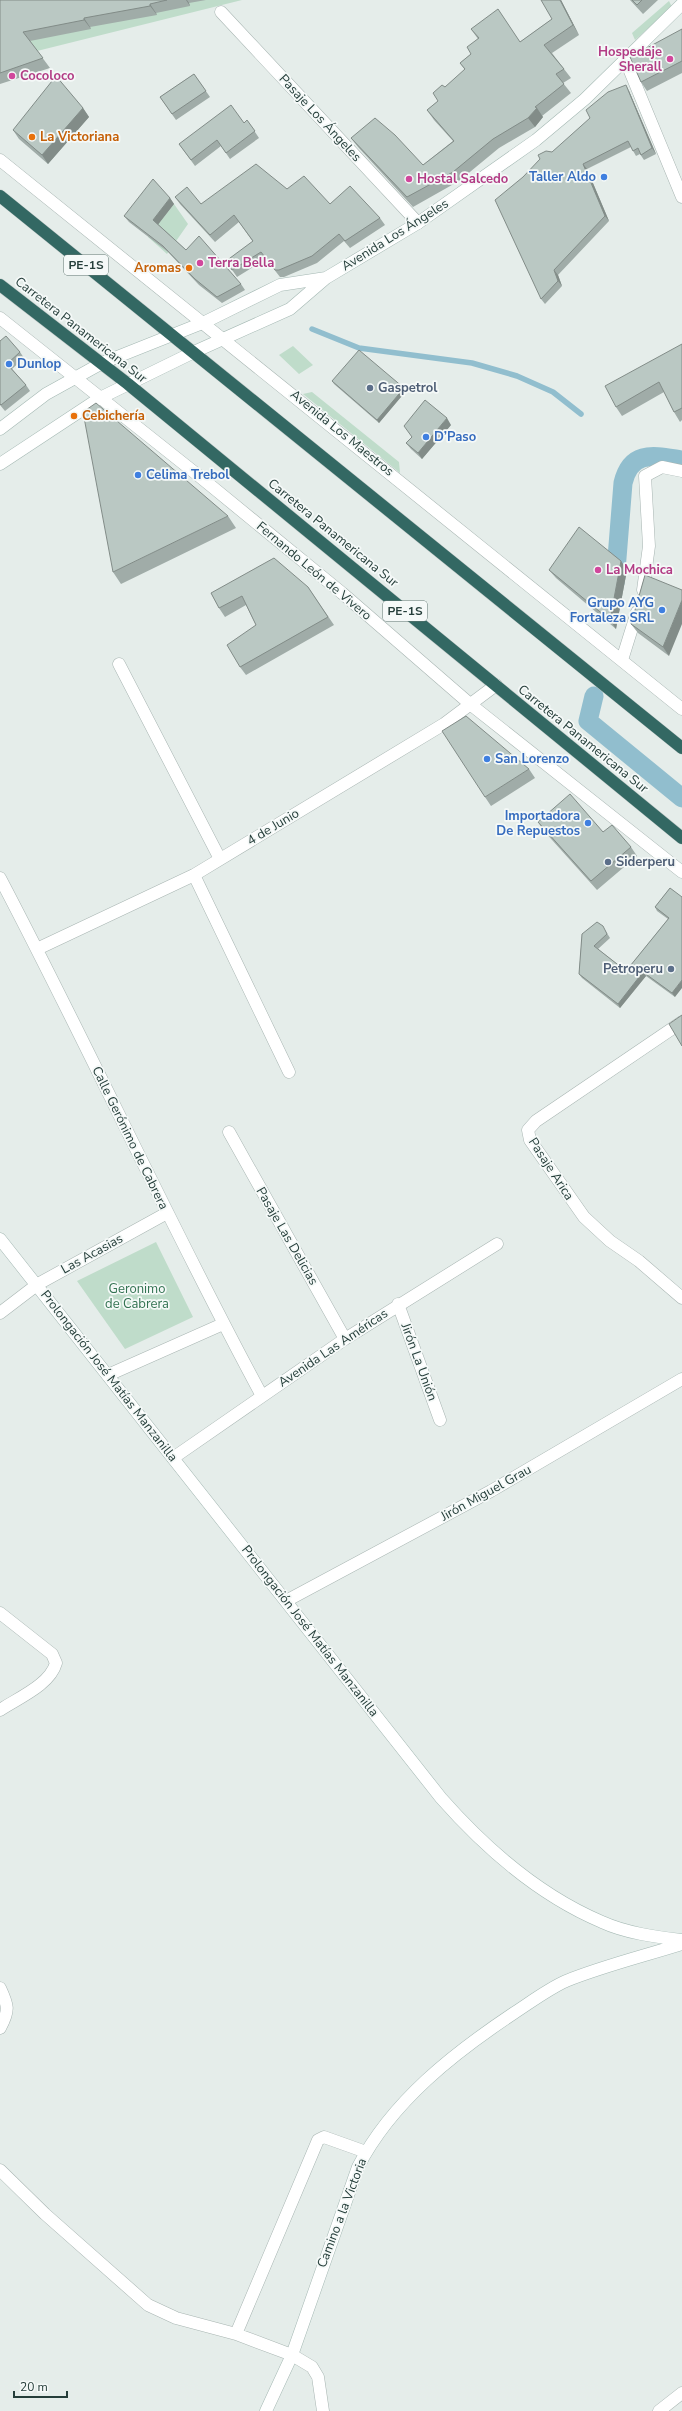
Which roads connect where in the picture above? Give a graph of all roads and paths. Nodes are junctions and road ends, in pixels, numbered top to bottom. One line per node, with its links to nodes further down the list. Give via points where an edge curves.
1 (682, 4): 3 (street, Avenida Los Ángeles)
2 (221, 12): 7 (street, Pasaje Los Ángeles)
3 (625, 59): 6 (street); 7 (street, Avenida Los Ángeles, via 585,99 536,140)
4 (0, 160): 11 (street, Avenida Los Maestros)
5 (0, 196): 12 (highway, PE-1S)
6 (682, 197)
7 (418, 223): 8 (street, Avenida Los Ángeles)
8 (326, 278): 11 (street, Avenida Los Ángeles, via 280,285); 13 (street, Avenida Los Ángeles, via 290,309)
9 (0, 285): 15 (highway, Carretera Panamericana Sur / PE-1S)
10 (0, 318): 16 (street, Fernando León de Vivero)
11 (205, 322): 12 (street, Avenida Los Ángeles); 13 (street, Avenida Los Maestros)
12 (173, 334): 14 (highway, PE-1S); 15 (street, Avenida Los Ángeles)
13 (225, 339): 14 (street, Avenida Los Ángeles); 22 (street, Avenida Los Maestros)
14 (194, 352): 17 (street, Avenida Los Ángeles); 27 (highway, PE-1S)
15 (102, 363): 16 (street, Avenida Los Ángeles); 17 (highway, Carretera Panamericana Sur / PE-1S)
16 (76, 376): 18 (street, Fernando León de Vivero); 19 (street, Avenida Los Ángeles, via 46,394)
17 (128, 384): 18 (street, Avenida Los Ángeles); 24 (highway, Carretera Panamericana Sur / PE-1S)
18 (100, 398): 20 (street, Avenida Los Ángeles); 25 (street, Fernando León de Vivero, via 336,589)
19 (0, 429)
20 (0, 464)
21 (682, 471): 22 (street, via 662,467 645,476 649,546 646,577)
22 (622, 660): 26 (street, Avenida Los Maestros)
23 (119, 664): 29 (street)
24 (496, 685): 25 (street, 4 de Junio); 28 (highway, Carretera Panamericana Sur / PE-1S)
25 (470, 704): 29 (street, 4 de Junio, via 444,724); 30 (street, Fernando León de Vivero)
26 (682, 709)
27 (682, 748)
28 (682, 838)
29 (220, 859): 31 (street, 4 de Junio)
30 (682, 872)
31 (194, 875): 33 (street, 4 de Junio); 35 (street)
32 (0, 878): 33 (street, Calle Gerónimo de Cabrera)
33 (38, 949): 37 (street, Calle Gerónimo de Cabrera)
34 (682, 1022): 41 (street, Pasaje Arica, via 536,1121 528,1130 530,1140 584,1217)
35 (289, 1072)
36 (229, 1132): 45 (street, Pasaje Las Delicias)
37 (167, 1213): 40 (street, Las Acasias); 44 (street, Calle Gerónimo de Cabrera)
38 (0, 1239): 40 (street, Prolongación José Matías Manzanilla)
39 (497, 1244): 42 (street, Avenida Las Américas)
40 (38, 1284): 43 (street, Las Acasias); 46 (street, Prolongación José Matías Manzanilla)
41 (682, 1298)
42 (398, 1304): 45 (street, Avenida Las Américas); 49 (street, Jirón La Unión)
43 (0, 1313)
44 (223, 1324): 46 (street); 48 (street, Calle Gerónimo de Cabrera)
45 (345, 1339): 48 (street, Avenida Las Américas)
46 (108, 1374): 50 (street, Prolongación José Matías Manzanilla)
47 (682, 1378): 51 (street, Jirón Miguel Grau, via 491,1491)
48 (262, 1396): 50 (street, Avenida Las Américas)
49 (440, 1420)
50 (172, 1458): 51 (street, Prolongación José Matías Manzanilla)
51 (286, 1601): 54 (street, Prolongación José Matías Manzanilla, via 441,1798 488,1848 540,1888 602,1923)
52 (3, 1620): 53 (street, via 52,1654 56,1662 54,1670 46,1680)
53 (0, 1710)
54 (682, 1940)
55 (682, 1944): 58 (street, Camino a la Victoria, via 565,1981 536,1999 447,2061 424,2082)
56 (0, 1988): 57 (street, via 8,2005 6,2018)
57 (0, 2028)
58 (366, 2152): 60 (street, via 324,2137 318,2140); 61 (street, Camino a la Victoria, via 348,2191)
59 (0, 2170): 60 (street, via 45,2214 148,2305 176,2318)
60 (236, 2334): 61 (street)
61 (292, 2355): 63 (street, Camino a la Victoria); 64 (street, via 312,2367 318,2377)
62 (682, 2393): 65 (street)
63 (266, 2411)
64 (323, 2411)
65 (659, 2411)

